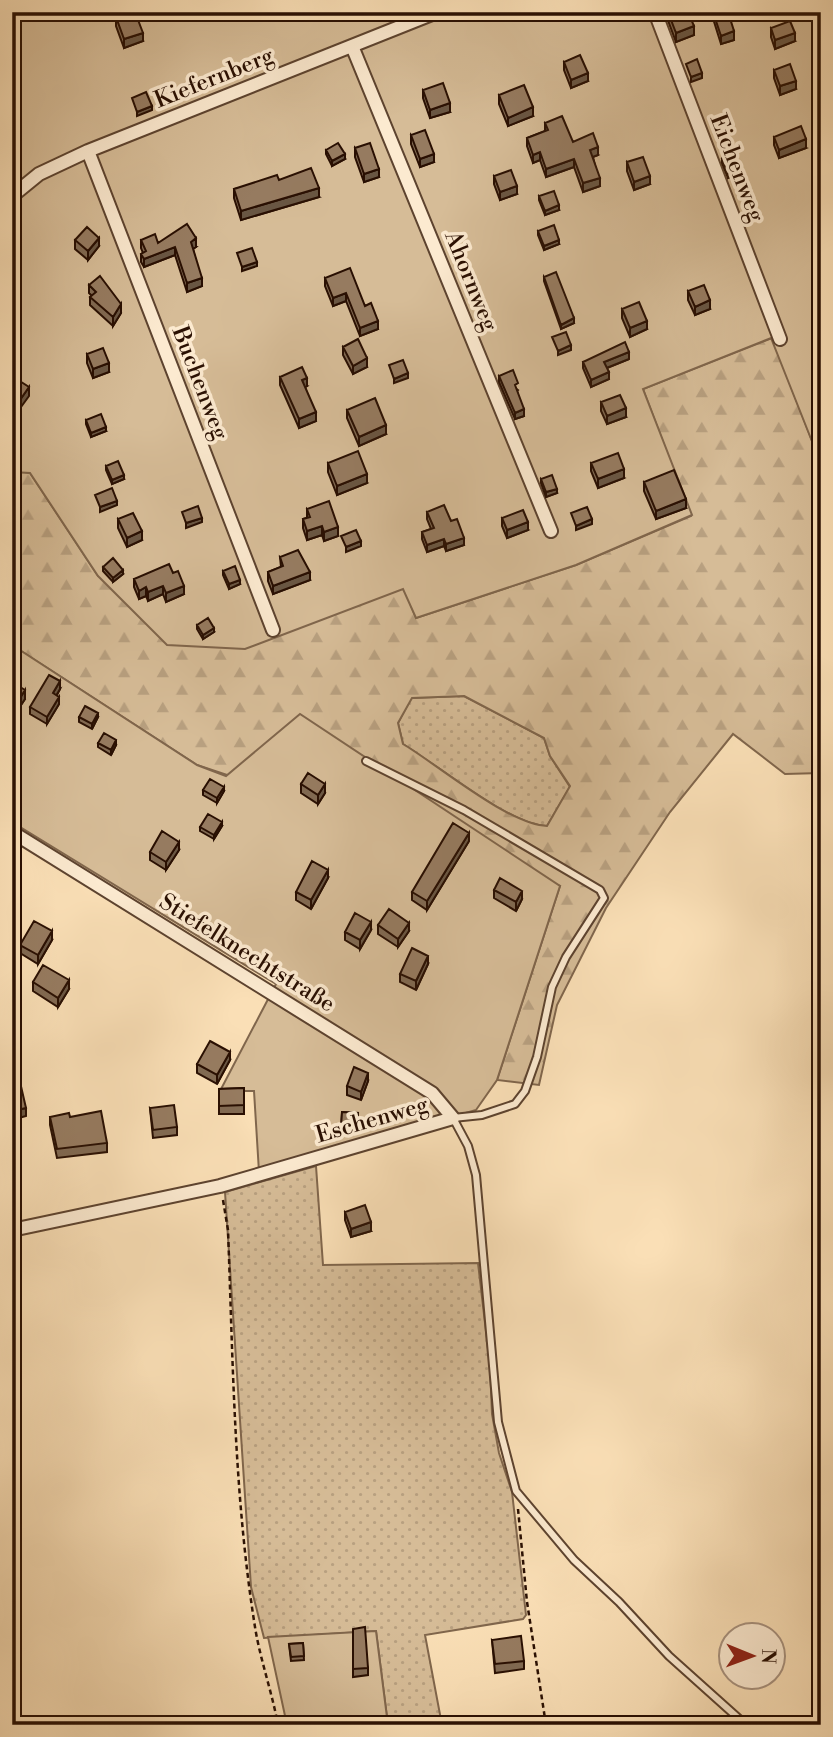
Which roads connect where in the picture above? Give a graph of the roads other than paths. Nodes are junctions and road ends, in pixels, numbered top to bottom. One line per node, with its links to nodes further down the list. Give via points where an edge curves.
1 (437, 12): 3 (street, Kiefernberg)
2 (655, 12): 6 (street, Eichenweg)
3 (352, 46): 4 (street, Kiefernberg); 7 (street, Ahornweg)
4 (88, 151): 5 (street, Kiefernberg, via 39,174); 8 (street, Buchenweg)
5 (12, 196)
6 (780, 339)
7 (551, 531)
8 (273, 629)
9 (366, 761): 11 (lane, via 464,810 600,890 604,898 552,987 525,1091 515,1104)
10 (12, 832): 11 (street, Stiefelknechtstraße, via 432,1093)
11 (453, 1118): 12 (street, Eschenweg, via 220,1186); 13 (lane, Eschenweg, via 476,1175 498,1422 516,1491 574,1560 669,1656)
12 (12, 1230)
13 (746, 1725)

